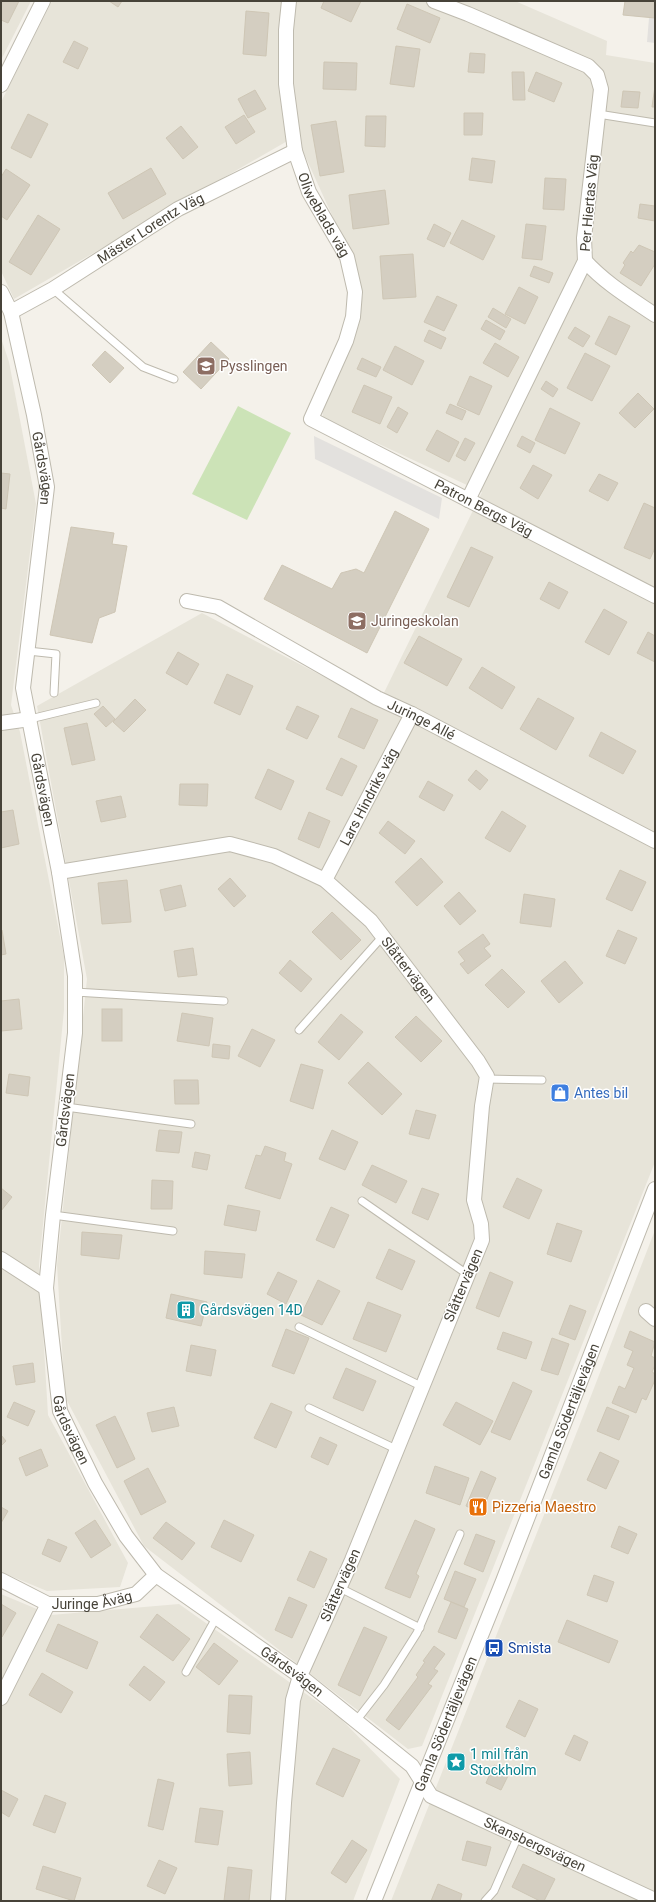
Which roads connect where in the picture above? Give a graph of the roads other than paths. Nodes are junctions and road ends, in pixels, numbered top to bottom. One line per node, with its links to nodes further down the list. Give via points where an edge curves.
1 (43, 1): 4 (street)
2 (289, 1): 7 (street, Oliweblads väg, via 286,84)
3 (438, 3): 5 (street, Per Hiertas Väg, via 588,66 597,75 600,89)
4 (1, 85)
5 (598, 114): 6 (lane); 8 (street, Per Hiertas Väg, via 584,238)
6 (655, 123)
7 (295, 151): 9 (street, Mäster Lorentz Väg, via 178,209); 14 (street, Oliweblads väg, via 309,192 347,257 355,292 353,317 346,341)
8 (585, 261): 12 (street, via 613,287); 15 (street, Per Hiertas Väg)
9 (53, 289): 11 (street, Mäster Lorentz Väg); 13 (lane, via 143,367)
10 (1, 292): 11 (street, Gårdsvägen)
11 (10, 312): 18 (street, Gårdsvägen, via 34,415 46,488)
12 (655, 315)
13 (174, 378)
14 (311, 419): 15 (street, Patron Bergs Väg)
15 (468, 500): 16 (street, Patron Bergs Väg)
16 (655, 596)
17 (187, 601): 21 (street, Juringe Allé, via 218,607 377,698)
18 (28, 650): 19 (lane, via 56,654); 22 (street, Gårdsvägen, via 23,688)
19 (54, 693)
20 (96, 703): 22 (lane)
21 (412, 714): 24 (street, Juringe Allé); 26 (street, Lars Hindriks väg)
22 (30, 719): 23 (street); 25 (street, Gårdsvägen)
23 (1, 723)
24 (655, 841)
25 (59, 872): 26 (street, Slåttervägen, via 230,844 274,856); 28 (street, Gårdsvägen, via 75,976)
26 (325, 880): 27 (street, Slåttervägen, via 371,922)
27 (382, 937): 30 (lane); 31 (street, Slåttervägen, via 478,1061 487,1076)
28 (75, 992): 29 (lane); 33 (street, Gårdsvägen, via 75,1033)
29 (224, 1001)
30 (299, 1030)
31 (486, 1079): 32 (lane); 40 (street, Slåttervägen, via 474,1200 481,1224 482,1240)
32 (542, 1080)
33 (66, 1107): 34 (lane); 37 (street, Gårdsvägen)
34 (191, 1124)
35 (655, 1189): 57 (street, Gamla Södertäljevägen, via 503,1581)
36 (362, 1201): 40 (lane)
37 (53, 1215): 38 (lane); 41 (street, Gårdsvägen)
38 (173, 1231)
39 (1, 1259): 41 (street)
40 (467, 1274): 43 (street, Slåttervägen)
41 (46, 1288): 47 (street, Gårdsvägen, via 60,1411 95,1483 126,1536)
42 (299, 1327): 43 (lane)
43 (422, 1386): 45 (street, Slåttervägen)
44 (309, 1408): 45 (lane)
45 (396, 1449): 49 (street, Slåttervägen)
46 (460, 1534): 52 (lane)
47 (156, 1574): 50 (street, Juringe Åväg, via 136,1594 98,1604); 51 (street, Gårdsvägen)
48 (1, 1580): 50 (street, Juringe Åväg)
49 (340, 1588): 52 (lane); 54 (street, Slåttervägen)
50 (48, 1604): 55 (street)
51 (216, 1618): 53 (lane); 54 (street, Gårdsvägen)
52 (420, 1628): 56 (lane, via 384,1685)
53 (186, 1672)
54 (300, 1676): 56 (street, Gårdsvägen); 60 (street, Slåttervägen, via 293,1700)
55 (1, 1698)
56 (356, 1721): 57 (street, Gårdsvägen, via 412,1766)
57 (422, 1779): 58 (street, Skansbergsvägen, via 431,1796); 61 (street, Gamla Södertäljevägen)
58 (518, 1836): 59 (street, Skansbergsvägen); 62 (lane, via 494,1891)
59 (655, 1900)
60 (278, 1901)
61 (374, 1901)
62 (485, 1901)

